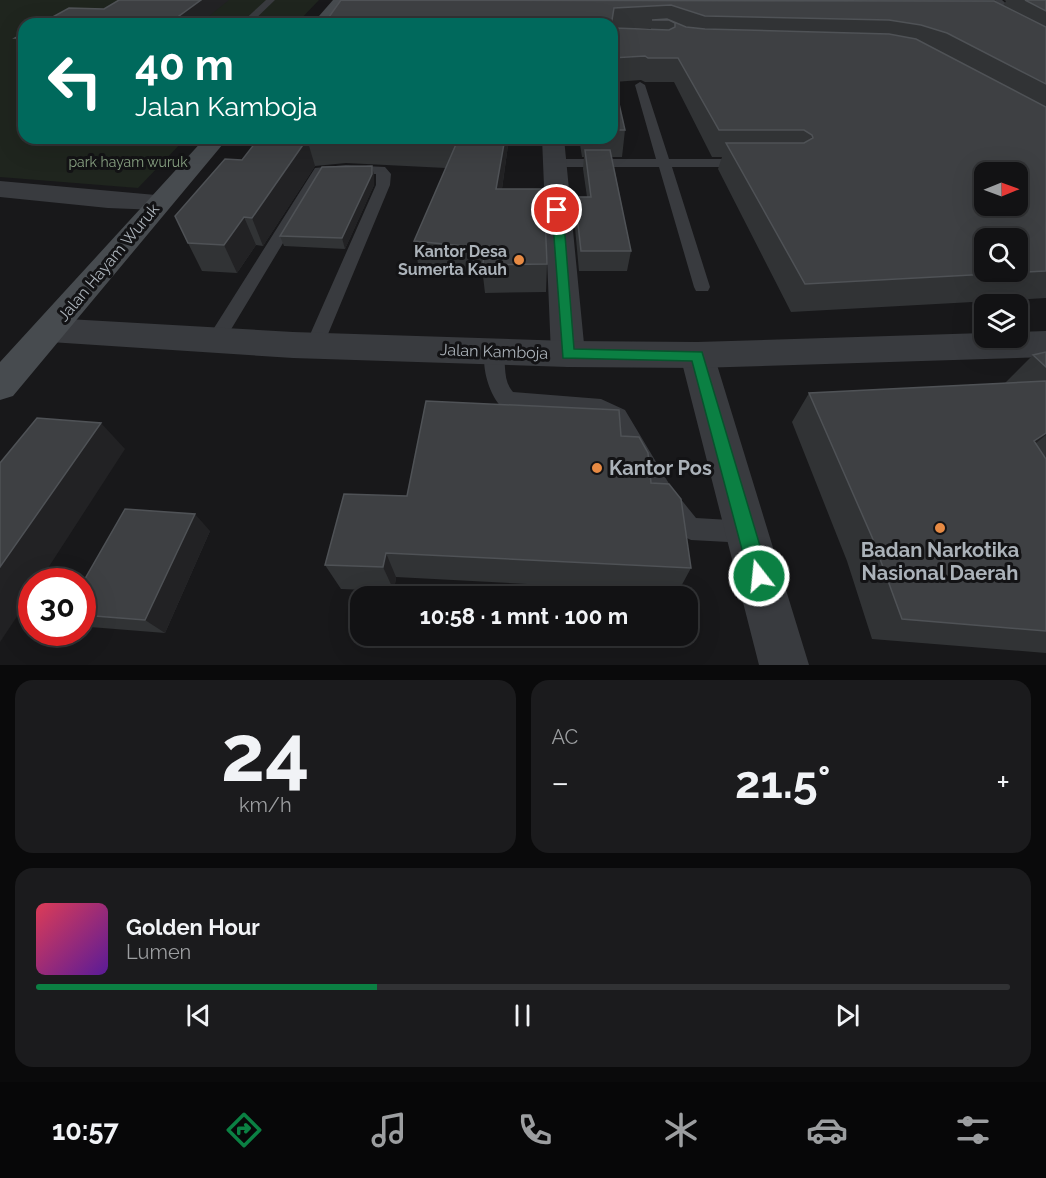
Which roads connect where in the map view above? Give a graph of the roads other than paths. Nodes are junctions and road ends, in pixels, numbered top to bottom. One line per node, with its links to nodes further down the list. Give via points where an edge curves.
1 (272, 0): 5 (lane)
2 (341, 0): 6 (main road)
3 (997, 0): 4 (lane, via 1007,8)
4 (976, 11): 7 (street)
5 (252, 18)
6 (325, 18)
7 (1005, 26)
8 (640, 85): 12 (lane)
9 (211, 144): 14 (main road, Jalan Hayam Wuruk)
10 (553, 150): 12 (lane); 21 (street)
11 (758, 163): 12 (lane)
12 (664, 164): 15 (lane)
13 (0, 189): 14 (street)
14 (158, 202): 16 (main road, Jalan Hayam Wuruk)
15 (702, 287)
16 (50, 330): 17 (street, Jalan Kamboja); 23 (main road, Jalan Hayam Wuruk)
17 (215, 341): 19 (street, Jalan Kamboja); 19 (lane, via 320,171 380,170 384,174 383,185)
18 (1046, 344): 22 (street, Jalan Kamboja)
19 (314, 346): 20 (street, Jalan Kamboja)
20 (494, 351): 21 (street, Jalan Kamboja); 24 (lane, via 503,398 613,411 686,526)
21 (568, 354): 22 (street, Jalan Kamboja)
22 (697, 355): 24 (street)
23 (0, 386)
24 (747, 532): 25 (street)
25 (784, 665)

